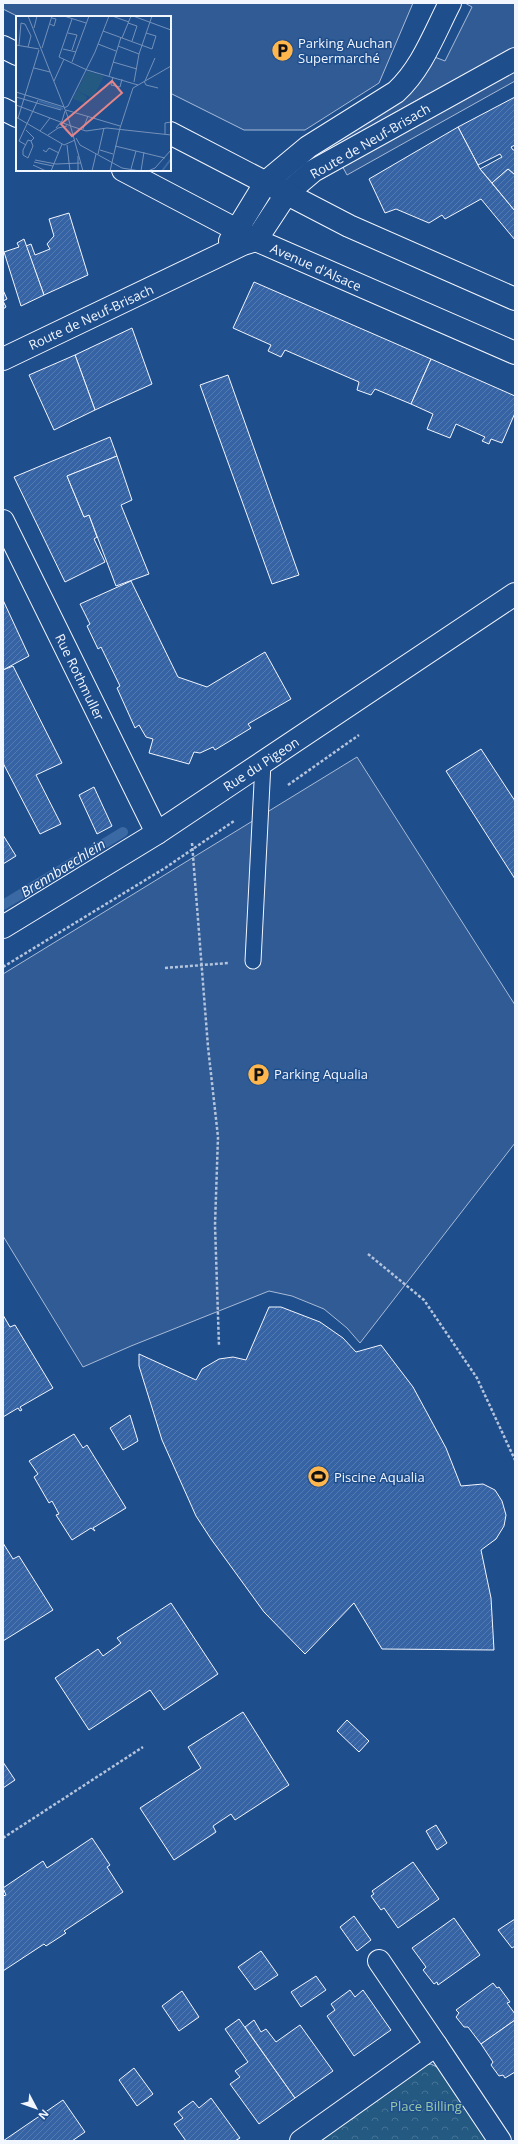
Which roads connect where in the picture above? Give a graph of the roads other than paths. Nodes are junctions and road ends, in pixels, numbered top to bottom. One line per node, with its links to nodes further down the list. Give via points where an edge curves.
1 (450, 3): 9 (street, Route de Neuf-Brisach, via 418,66 396,92 302,151)
2 (3, 47): 3 (street)
3 (16, 54)
4 (515, 59): 10 (street, Route de Neuf-Brisach, via 313,171)
5 (3, 109): 6 (street)
6 (16, 116)
7 (171, 134): 9 (street)
8 (125, 171): 11 (street, Avenue d'Alsace)
9 (266, 182): 10 (street); 11 (street, Route de Neuf-Brisach)
10 (287, 193): 12 (street, Route de Neuf-Brisach); 14 (street, via 349,226)
11 (237, 229): 12 (street, Avenue d'Alsace); 13 (street, Route de Neuf-Brisach)
12 (256, 240): 13 (street, Route de Neuf-Brisach); 15 (street, Avenue d'Alsace)
13 (223, 254): 16 (street, Route de Neuf-Brisach)
14 (515, 299)
15 (515, 353)
16 (3, 359)
17 (3, 522): 20 (street, Rue Rothmuller)
18 (515, 594): 19 (street, Rue du Pigeon)
19 (263, 762): 20 (street, Rue du Pigeon); 22 (lane)
20 (157, 833): 21 (street, Rue du Pigeon)
21 (3, 927)
22 (252, 961)
23 (379, 1961): 24 (street)
24 (436, 2045): 25 (street); 26 (street)
25 (301, 2141)
26 (500, 2141)

